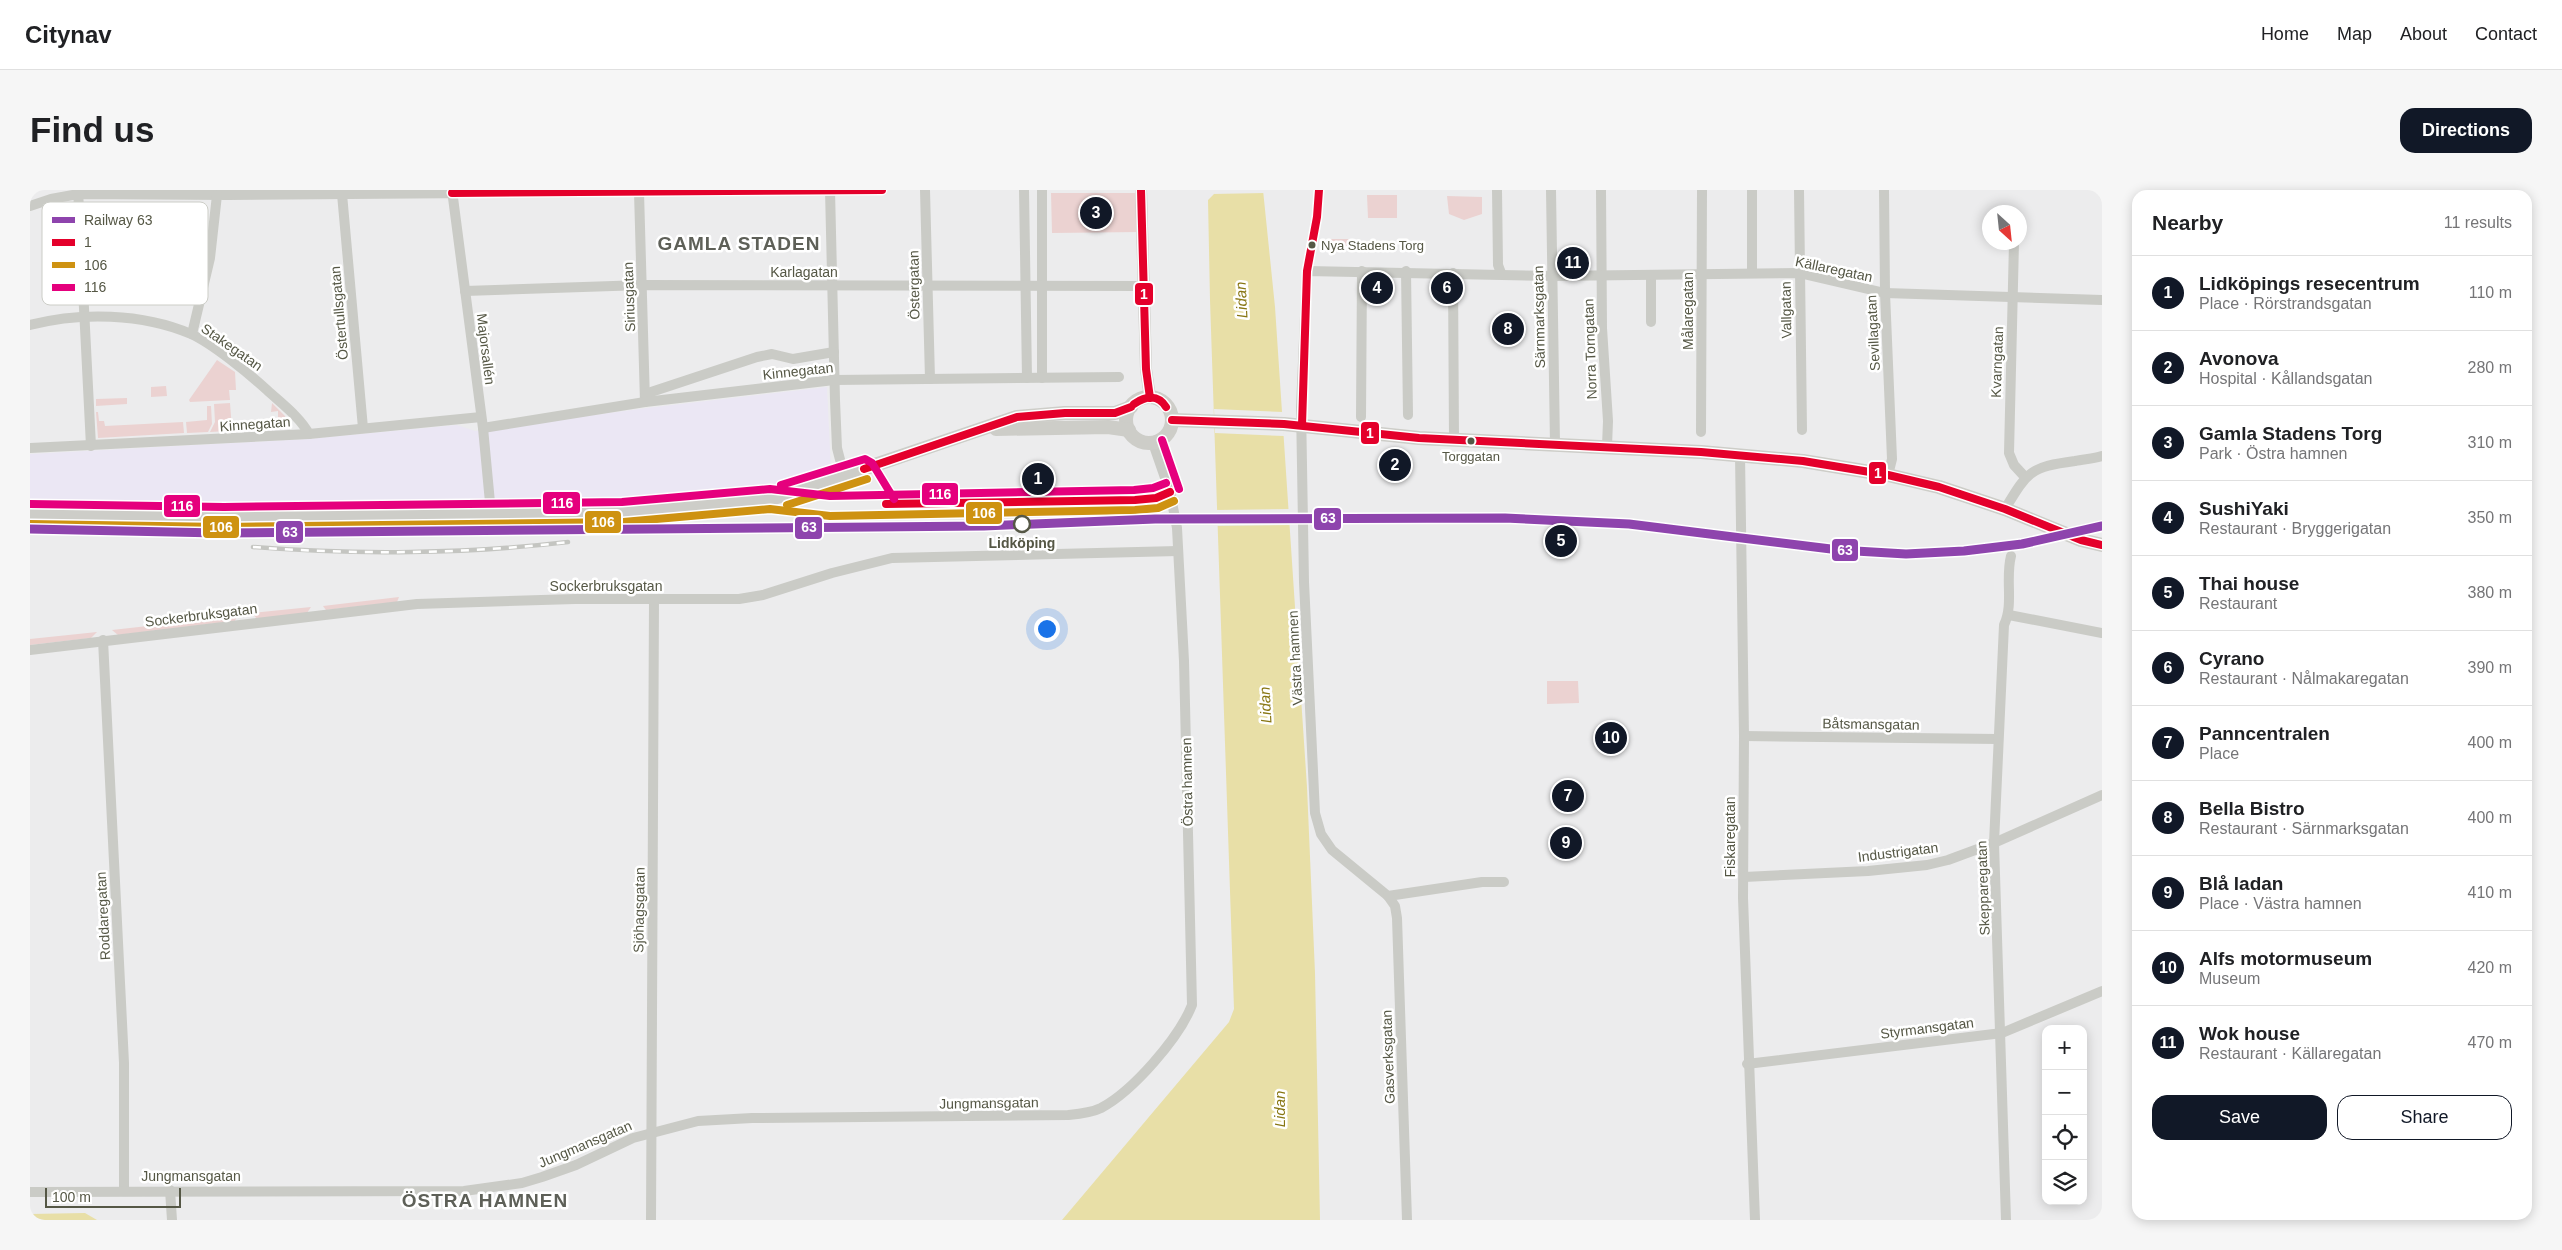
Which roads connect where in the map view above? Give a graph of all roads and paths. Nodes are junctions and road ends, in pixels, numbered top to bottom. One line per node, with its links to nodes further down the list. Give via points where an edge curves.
1 (882, 190): 16 (street)
2 (925, 190): 37 (street, Östergatan)
3 (1024, 190): 35 (street)
4 (1042, 190): 39 (street)
5 (1141, 190): 40 (street)
6 (1497, 190): 28 (street, via 1498,265)
7 (1551, 190): 34 (street, Särnmarksgatan)
8 (1601, 190): 32 (street, Norra Torngatan)
9 (1702, 190): 31 (street, Målaregatan)
10 (1752, 190): 29 (street)
11 (1799, 190): 30 (street, Vallgatan)
12 (1884, 190): 42 (street, Sevillagatan)
13 (452, 191): 14 (street); 20 (street); 41 (street, Majorsallén)
14 (568, 191): 19 (street)
15 (675, 191): 16 (street); 19 (street)
16 (830, 191): 38 (street)
17 (78, 192): 21 (street); 22 (street)
18 (228, 192): 20 (street); 21 (street)
19 (639, 192): 36 (street, Siriusgatan)
20 (342, 194): 65 (street, Östertullsgatan)
21 (217, 195): 24 (street)
22 (30, 206)
23 (2014, 250): 43 (street, Kvarngatan)
24 (208, 266)
25 (1362, 271): 26 (street); 62 (street); 64 (street, Västra hamnen, via 1307,271)
26 (1406, 271): 27 (street); 60 (street)
27 (1453, 273): 28 (street); 72 (street)
28 (1501, 273): 34 (street, Källaregatan)
29 (1752, 273): 30 (street, Källaregatan); 31 (street, Källaregatan)
30 (1800, 273): 42 (street, Källaregatan); 69 (street, Vallgatan)
31 (1702, 274): 33 (street, Källaregatan); 70 (street, Målaregatan)
32 (1602, 275): 33 (street, Källaregatan); 34 (street, Källaregatan); 76 (street, Norra Torngatan)
33 (1651, 275): 48 (street)
34 (1552, 276): 74 (street, Särnmarksgatan)
35 (1025, 284): 37 (street, Karlagatan); 39 (street, Karlagatan); 53 (street)
36 (643, 285): 38 (street, Karlagatan); 41 (street, Karlagatan); 57 (street, Siriusgatan)
37 (928, 285): 38 (street, Karlagatan); 55 (street, Östergatan)
38 (832, 286): 51 (street)
39 (1042, 286): 40 (street, Karlagatan); 54 (street)
40 (1144, 286): 58 (street)
41 (464, 291): 61 (street, Majorsallén)
42 (1885, 294): 43 (street, Källaregatan); 80 (street, Sevillagatan, via 1892,459)
43 (2014, 297): 44 (street, Källaregatan); 82 (street, Kvarngatan, via 2009,453)
44 (2102, 300)
45 (83, 305): 47 (street)
46 (199, 305): 50 (street)
47 (83, 315): 49 (street, Stakegatan); 50 (street, Stakegatan, via 145,322); 75 (street)
48 (1651, 322)
49 (30, 325)
50 (192, 334): 71 (street, Stakegatan, via 258,382)
51 (834, 352): 56 (street); 57 (street, via 793,359 772,354 757,356)
52 (1119, 377): 54 (street, Kinnegatan)
53 (1027, 378): 54 (street, Kinnegatan); 55 (street, Kinnegatan)
54 (1042, 378)
55 (930, 379): 56 (street, Kinnegatan)
56 (834, 380): 57 (street, Kinnegatan); 81 (street, via 837,448)
57 (645, 398): 66 (street, Kinnegatan)
58 (1150, 398): 59 (main road); 63 (main road, via 1168,407)
59 (1131, 407): 67 (main road, via 1115,413 1017,417); 68 (main road, via 1127,418)
60 (1408, 415)
61 (481, 416): 65 (street, Kinnegatan); 66 (street, Majorsallén)
62 (1361, 417)
63 (1172, 420): 64 (main road); 73 (main road, via 1167,435)
64 (1302, 425): 72 (main road); 100 (street, Västra hamnen, via 1304,582 1315,813 1321,834 1332,850)
65 (363, 428): 71 (street, Kinnegatan)
66 (483, 428): 84 (street, Majorsallén)
67 (978, 430): 68 (main road, via 1091,426); 81 (main road)
68 (1129, 430): 73 (main road, via 1139,440)
69 (1802, 430)
70 (1702, 432)
71 (308, 434): 75 (street, Kinnegatan)
72 (1454, 440): 74 (main road)
73 (1153, 443): 87 (street, Östra hamnen, via 1175,509)
74 (1555, 444): 76 (main road)
75 (91, 446): 77 (street, Kinnegatan)
76 (1607, 446): 78 (main road)
77 (30, 448)
78 (1740, 454): 80 (main road); 94 (street, Fiskaregatan)
79 (2102, 456): 82 (street, via 2046,465)
80 (1888, 475): 83 (main road, via 1939,487)
81 (844, 476): 84 (main road, via 770,498 733,504 623,512)
82 (2025, 477): 83 (street)
83 (2005, 509): 86 (main road, via 2081,540)
84 (491, 513): 85 (main road, via 224,517)
85 (30, 514)
86 (2102, 545)
87 (1178, 551): 89 (street, Sockerbruksgatan, via 910,556 867,563 753,598); 104 (street, Östra hamnen, via 1192,1005 1172,1040)
88 (2012, 556): 90 (street, Skepparegatan)
89 (654, 600): 92 (street, Sockerbruksgatan, via 417,604); 105 (street, Sjöhagsgatan)
90 (2009, 614): 91 (street); 95 (street, Skepparegatan, via 2004,625)
91 (2102, 632)
92 (104, 640): 93 (street, Sockerbruksgatan); 106 (street, Roddaregatan, via 123,1043)
93 (30, 650)
94 (1744, 736): 95 (street, Båtsmansgatan); 98 (street, Fiskaregatan)
95 (1998, 739): 97 (street, Skepparegatan)
96 (2102, 795): 97 (street, Industrigatan)
97 (1994, 843): 98 (street, Industrigatan, via 1927,865); 102 (street, Skepparegatan)
98 (1744, 877): 103 (street, Fiskaregatan)
99 (1504, 882): 100 (street, via 1482,882)
100 (1388, 896): 111 (street, Gasverksgatan, via 1395,906 1397,918)
101 (2102, 990): 102 (street, Styrmansgatan)
102 (2002, 1033): 103 (street, Styrmansgatan); 113 (street, Skepparegatan)
103 (1747, 1064): 112 (street, Fiskaregatan)
104 (1116, 1098): 105 (street, Jungmansgatan, via 1094,1110 1068,1115 720,1118)
105 (650, 1132): 107 (street, Jungmansgatan, via 560,1172 522,1183 480,1189); 110 (street, Sjöhagsgatan)
106 (124, 1190): 107 (street, Jungmansgatan); 108 (street, Jungmansgatan)
107 (170, 1190): 109 (street)
108 (30, 1192)
109 (172, 1220)
110 (651, 1220)
111 (1407, 1220)
112 (1754, 1220)
113 (2006, 1220)

